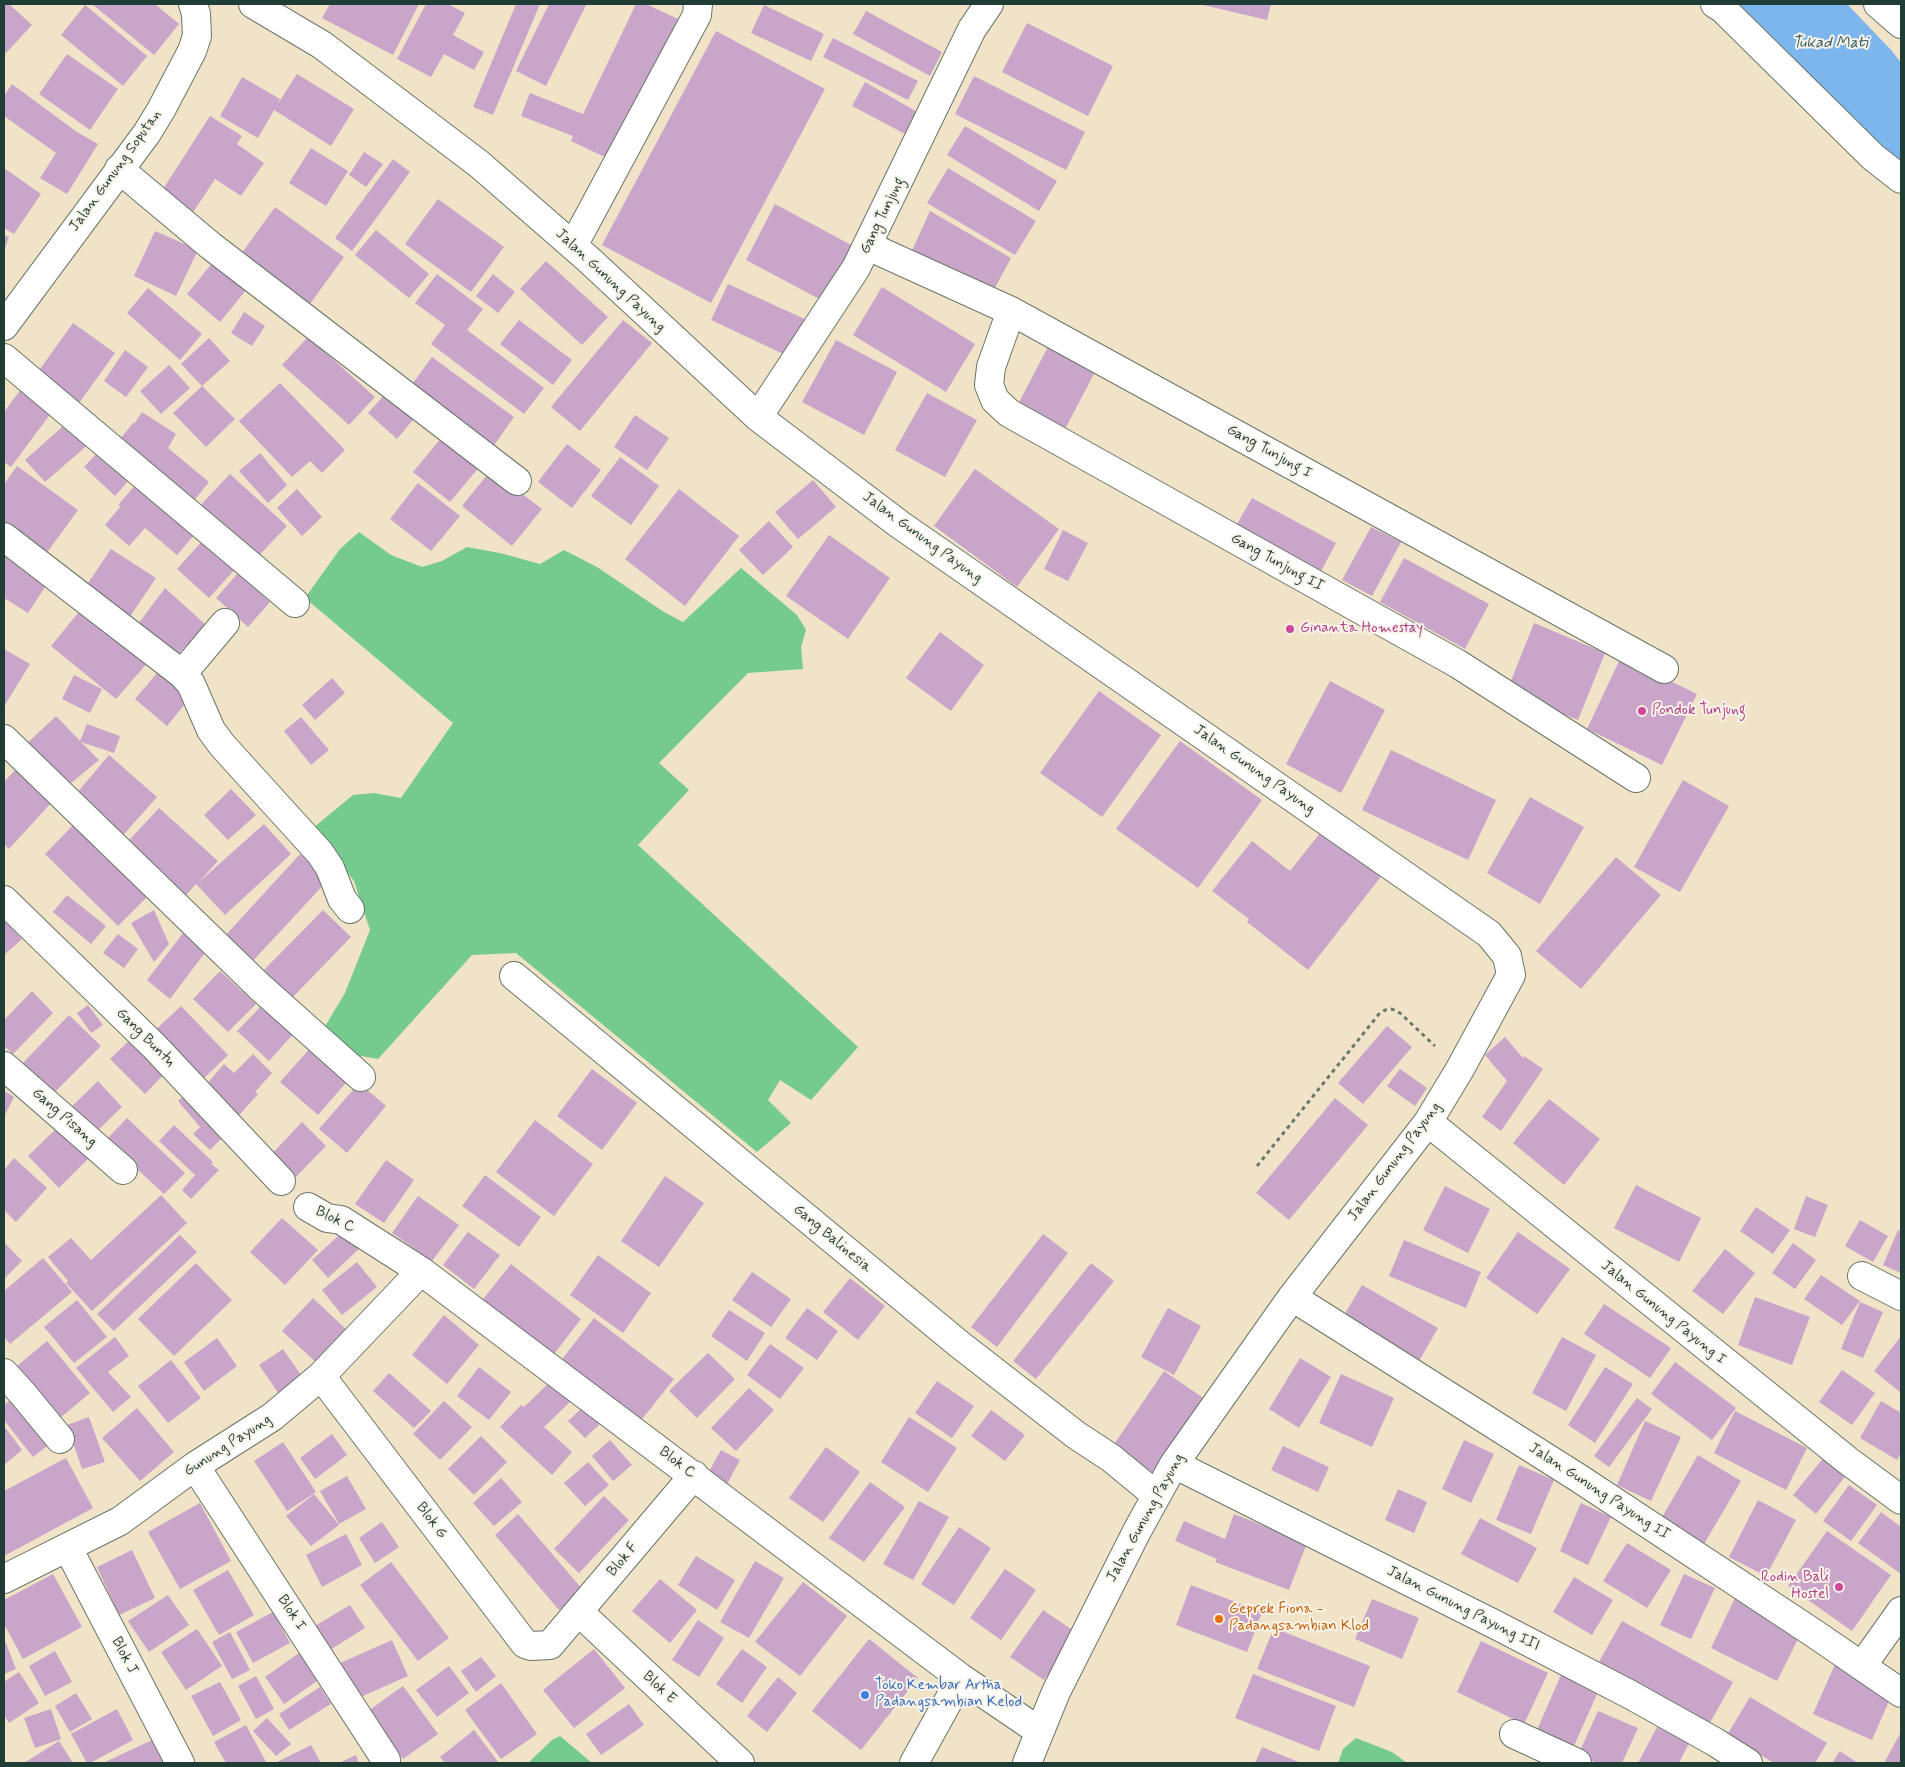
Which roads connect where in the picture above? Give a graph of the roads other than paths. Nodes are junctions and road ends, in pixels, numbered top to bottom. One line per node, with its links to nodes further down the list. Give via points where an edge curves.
1 (193, 4): 8 (street, Jalan Gunung Soputan, via 197,36 192,51 161,110)
2 (253, 4): 10 (street, Jalan Gunung Payung, via 322,45 478,164)
3 (698, 4): 10 (street, via 697,15)
4 (989, 4): 11 (street, Gang Tunjung, via 972,29)
5 (1715, 4): 9 (street, via 1873,157)
6 (1878, 4): 7 (street)
7 (1901, 24)
8 (119, 169): 13 (street, Jalan Gunung Soputan); 16 (street, via 211,246)
9 (1901, 179)
10 (572, 246): 15 (street, Jalan Gunung Payung)
11 (868, 246): 12 (street, Gang Tunjung I); 15 (street, Gang Tunjung)
12 (1011, 311): 20 (street, Gang Tunjung I); 23 (street, Gang Tunjung II, via 991,367 989,385 994,400 1009,413 1458,664)
13 (4, 326)
14 (4, 358): 18 (street)
15 (758, 417): 29 (street, Jalan Gunung Payung, via 899,524 1489,934 1507,956 1511,975)
16 (517, 481)
17 (4, 537): 21 (street)
18 (295, 603)
19 (226, 623): 21 (street)
20 (1664, 669)
21 (182, 674): 25 (street, via 201,703 211,730 320,853)
22 (4, 739): 28 (street, via 260,987)
23 (1636, 778)
24 (4, 900): 31 (street, Gang Buntu, via 155,1047)
25 (350, 909)
26 (514, 976): 43 (street, Gang Balinesia, via 959,1344)
27 (4, 1066): 30 (street, Gang Pisang)
28 (361, 1077)
29 (1428, 1122): 36 (street, Jalan Gunung Payung); 44 (street, Jalan Gunung Payung I)
30 (123, 1170)
31 (281, 1181)
32 (308, 1207): 33 (street, Blok C, via 327,1218 342,1220)
33 (421, 1272): 38 (street, Gunung Payung); 42 (street, Blok C)
34 (1862, 1276): 35 (street)
35 (1901, 1296)
36 (1292, 1297): 40 (street, Jalan Gunung Payung); 50 (street, Jalan Gunung Payung II, via 1577,1477)
37 (4, 1373): 39 (street)
38 (322, 1376): 41 (street, Gunung Payung, via 272,1417); 49 (street, Blok G, via 525,1644 539,1647)
39 (60, 1439)
40 (1174, 1464): 43 (street, Jalan Gunung Payung); 61 (street, Jalan Gunung Payung III, via 1631,1695)
41 (195, 1466): 45 (street, Gunung Payung, via 120,1521); 55 (street, Blok I)
42 (694, 1475): 48 (street, Blok F); 51 (street, Blok C)
43 (1156, 1495): 53 (street, Jalan Gunung Payung)
44 (1901, 1500)
45 (68, 1548): 46 (street, Gunung Payung); 56 (street, Blok J)
46 (4, 1579)
47 (1901, 1611): 50 (street)
48 (579, 1612): 49 (street, Blok F); 57 (street, Blok E)
49 (550, 1644)
50 (1862, 1666): 52 (street, Jalan Gunung Payung II)
51 (960, 1678): 53 (street, Blok C); 58 (street)
52 (1901, 1693)
53 (1039, 1730): 59 (street, Jalan Gunung Payung)
54 (1514, 1734): 60 (street)
55 (386, 1760)
56 (180, 1763)
57 (740, 1763)
58 (914, 1763)
59 (1027, 1763)
60 (1577, 1763)
61 (1748, 1763)

